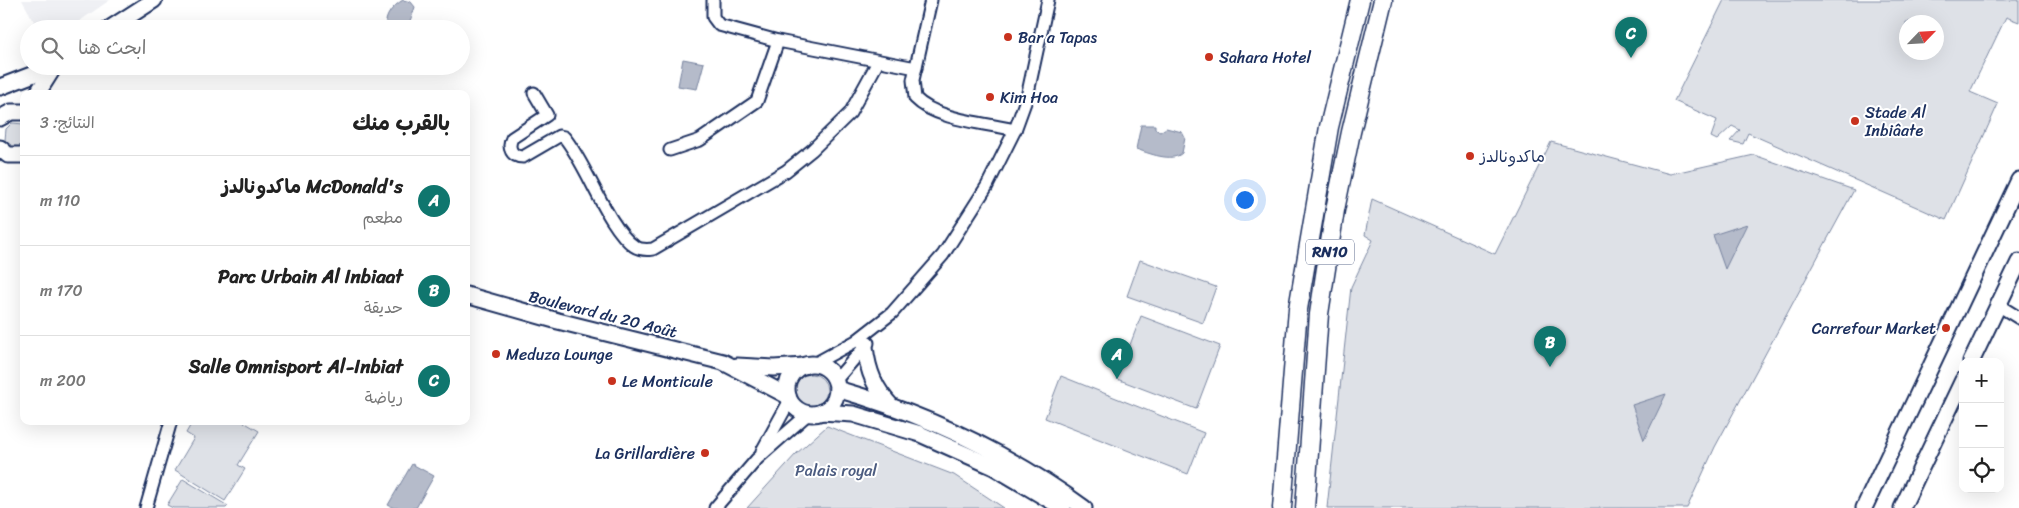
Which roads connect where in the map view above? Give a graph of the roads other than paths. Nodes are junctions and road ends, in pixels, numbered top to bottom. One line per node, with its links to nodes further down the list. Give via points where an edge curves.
1 (154, 0): 7 (street)
2 (713, 0): 8 (street, via 713,17 719,25)
3 (932, 0): 10 (street)
4 (1048, 0): 18 (street, Boulevard du 20 Août, via 1027,97)
5 (1360, 0): 43 (main road, RN10, via 1329,127 1298,309)
6 (1383, 0): 44 (main road, RN10, via 1335,210 1320,314)
7 (123, 20)
8 (778, 41): 9 (street); 19 (street, via 757,102 700,140)
9 (878, 62): 10 (street); 17 (street, via 850,113 786,171 653,249 644,250 636,248 617,226 564,136 523,157 511,151 512,138 547,115)
10 (916, 68): 18 (street, via 913,89 921,104 936,112)
11 (31, 75): 14 (street)
12 (49, 75): 15 (street)
13 (57, 75): 16 (street)
14 (0, 87)
15 (39, 90)
16 (51, 90)
17 (534, 93)
18 (1015, 130): 27 (street, Boulevard du 20 Août, via 987,186 943,255)
19 (670, 150)
20 (1, 151): 21 (street)
21 (20, 155)
22 (2019, 180): 45 (street)
23 (2019, 262): 25 (street)
24 (470, 296): 31 (street, Boulevard du 20 Août)
25 (1998, 305): 26 (street); 29 (street)
26 (2019, 318)
27 (883, 321): 28 (street, Boulevard du 20 Août); 30 (street, Boulevard du 20 Août, via 856,341)
28 (865, 347): 32 (street, Boulevard du 20 Août); 35 (street, via 872,381)
29 (1974, 358)
30 (809, 365): 31 (street, Boulevard du 20 Août, via 774,368); 32 (street, via 827,370); 34 (street, via 790,378)
31 (730, 366): 34 (street, Boulevard du 20 Août)
32 (836, 385): 35 (street); 36 (street, via 832,404)
33 (1959, 388): 46 (street)
34 (789, 398): 36 (street, via 797,409); 38 (street)
35 (893, 408): 42 (street, via 975,442 1040,478)
36 (815, 413): 38 (street); 41 (street, via 853,414 920,434 994,467)
37 (170, 425): 39 (street)
38 (757, 459): 40 (street)
39 (146, 508)
40 (715, 508)
41 (1063, 508)
42 (1084, 508)
43 (1282, 508)
44 (1305, 508)
45 (1864, 508)
46 (1902, 508)

